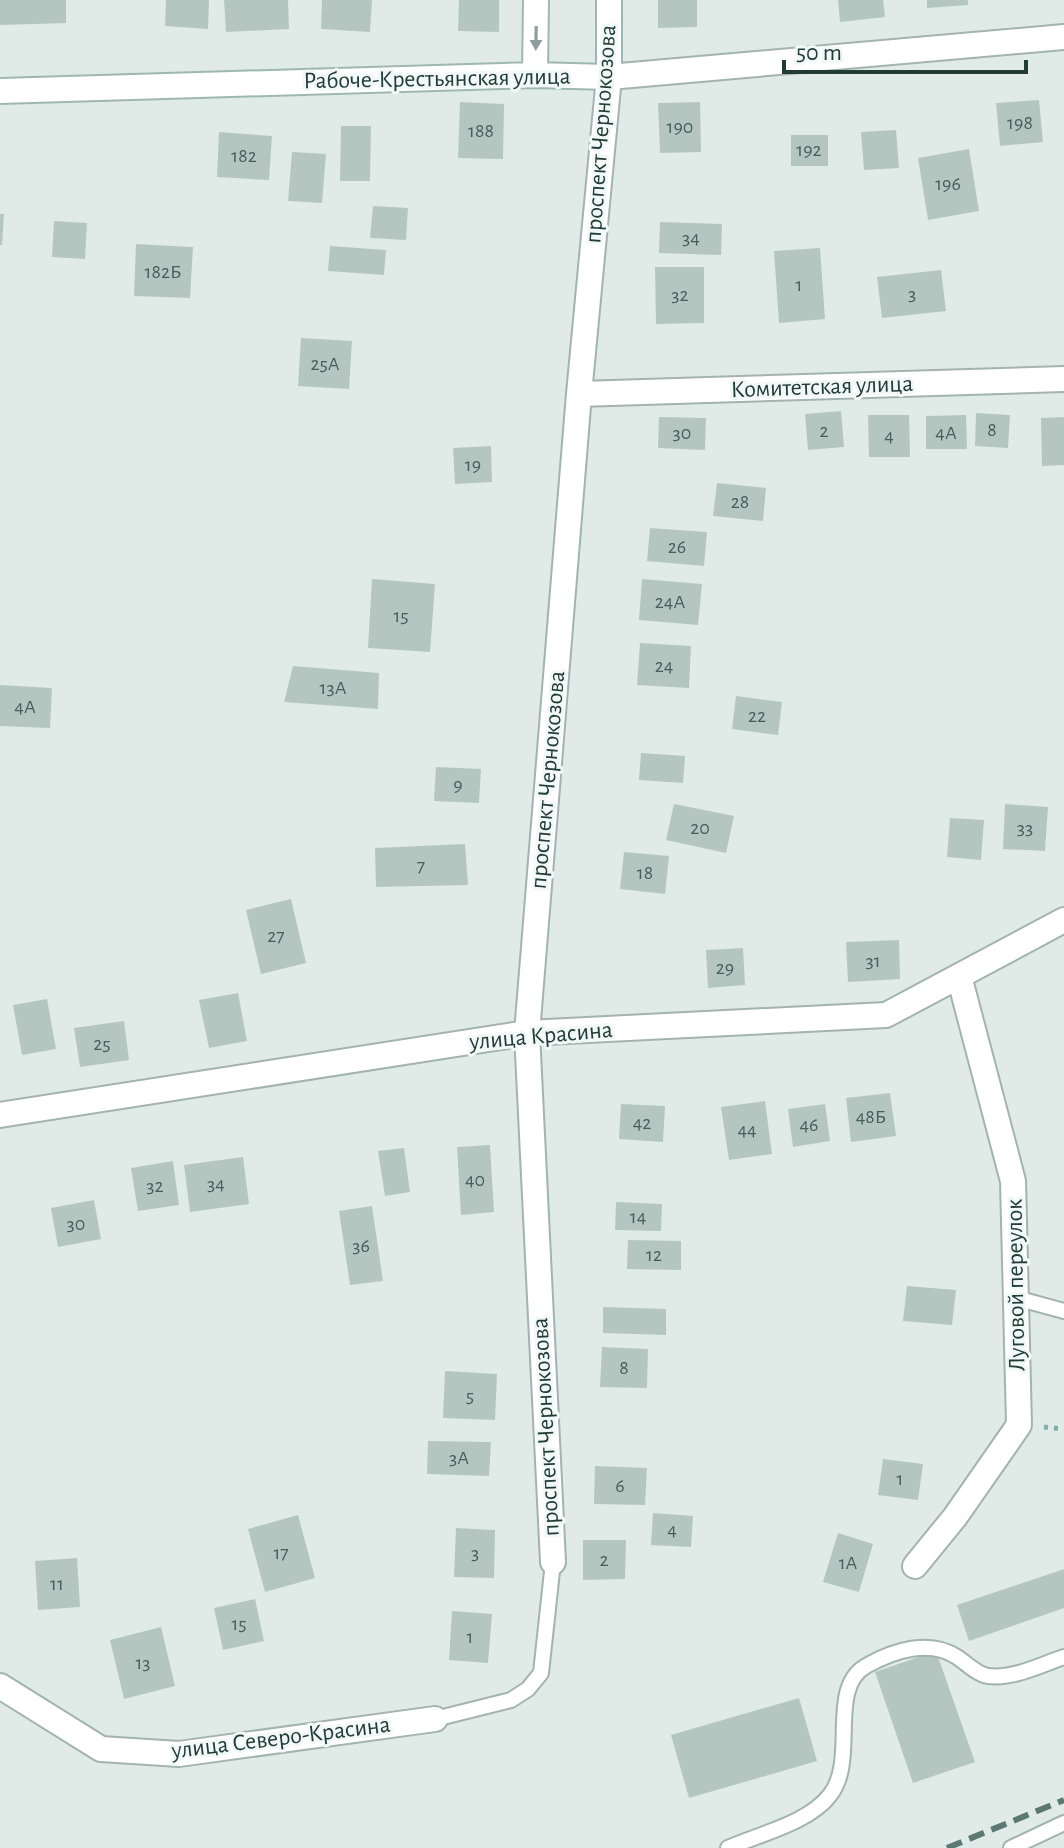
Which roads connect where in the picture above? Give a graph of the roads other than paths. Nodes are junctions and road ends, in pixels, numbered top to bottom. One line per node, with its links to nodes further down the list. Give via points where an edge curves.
1 (536, 0): 4 (street, one-way to 4)
2 (609, 0): 5 (street, проспект Чернокозова)
3 (1064, 37): 5 (street, Рабоче-Крестьянская улица)
4 (535, 75): 5 (street, Рабоче-Крестьянская улица); 6 (street, Рабоче-Крестьянская улица)
5 (609, 77): 8 (street, проспект Чернокозова)
6 (0, 91)
7 (1064, 379): 8 (street, Комитетская улица)
8 (579, 394): 11 (street, проспект Чернокозова)
9 (1064, 920): 10 (street, улица Красина)
10 (959, 976): 11 (street, улица Красина, via 886,1015); 13 (street, Луговой переулок, via 1013,1181)
11 (527, 1033): 12 (street, улица Красина); 15 (street, проспект Чернокозова)
12 (0, 1115)
13 (1016, 1298): 14 (lane); 16 (street, Луговой переулок, via 1019,1425)
14 (1064, 1311)
15 (553, 1562): 19 (lane, via 541,1673 511,1700)
16 (915, 1566)
17 (1064, 1657): 21 (lane, via 1008,1676 984,1676 944,1648 924,1645 864,1666 847,1686 842,1768 830,1795 806,1814)
18 (0, 1686): 19 (street, улица Северо-Красина, via 101,1749 179,1754)
19 (435, 1719)
20 (1064, 1823): 22 (lane)
21 (728, 1848)
22 (1011, 1848)

